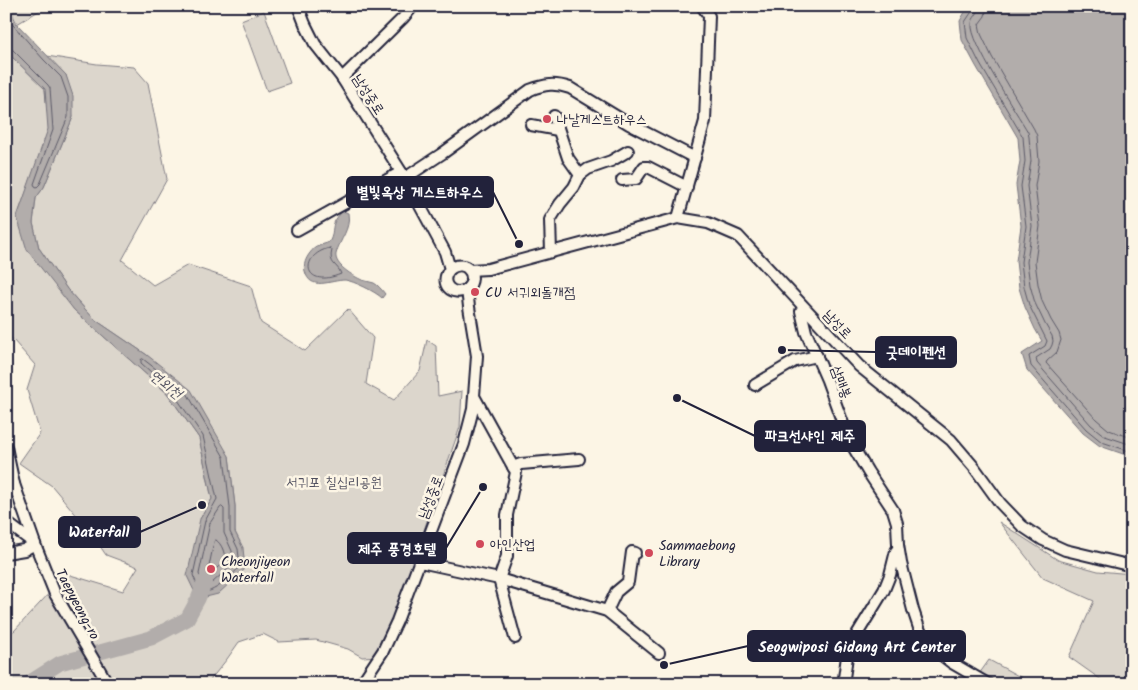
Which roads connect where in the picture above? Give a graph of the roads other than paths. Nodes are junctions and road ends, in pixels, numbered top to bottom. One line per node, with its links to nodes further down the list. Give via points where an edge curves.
1 (298, 6): 4 (street, 남성중로, via 315,44)
2 (413, 6): 4 (street)
3 (702, 6): 9 (street, via 709,16 709,43 705,122)
4 (342, 78): 10 (street, 남성중로)
5 (554, 116): 7 (street)
6 (531, 124): 7 (street)
7 (558, 130): 11 (street, via 568,158)
8 (628, 151): 11 (street)
9 (695, 158): 10 (street, via 629,124 570,88 547,84 530,90 444,153); 13 (street)
10 (403, 175): 15 (street); 17 (street, 남성중로)
11 (580, 175): 16 (street, via 550,220)
12 (622, 180): 13 (street, via 636,179 648,166)
13 (687, 188): 14 (street)
14 (678, 218): 16 (street, 남성로); 20 (street, 남성로, via 708,223 738,236)
15 (297, 230)
16 (551, 252): 18 (street, 남성로)
17 (453, 267): 18 (street, via 463,266); 19 (street, 남성중로, via 446,276 446,284 452,290)
18 (471, 274): 19 (street, via 472,283)
19 (464, 291): 23 (street, 남성중로, via 477,356)
20 (804, 308): 21 (street, 삼매봉, via 801,311 803,322); 36 (street, 남성로, via 860,366 950,440 1022,526 1065,550)
21 (817, 356): 22 (street, via 795,361); 32 (street, 삼매봉, via 849,440 893,510)
22 (755, 385)
23 (475, 398): 26 (street); 35 (street, 남성중로, via 464,444)
24 (6, 447): 27 (street, Taepyeong-ro)
25 (580, 459): 26 (street)
26 (513, 467): 37 (street, via 516,472 507,515 506,556)
27 (8, 468): 28 (street, Taepyeong-ro)
28 (14, 484): 29 (street); 31 (street, Taepyeong-ro)
29 (6, 497)
30 (6, 522): 31 (street)
31 (34, 544): 34 (street); 41 (street, Taepyeong-ro, via 55,594)
32 (898, 545): 43 (street, 삼매봉, via 884,590 848,649); 44 (street, 삼매봉, via 920,631 938,653)
33 (635, 553): 38 (street, via 632,552 628,582 616,592)
34 (6, 554)
35 (420, 562): 37 (street); 42 (street, 남성중로, via 383,651)
36 (1132, 566)
37 (499, 579): 38 (street); 39 (street)
38 (607, 612): 40 (street)
39 (515, 638)
40 (659, 653)
41 (106, 681)
42 (361, 684)
43 (846, 684)
44 (988, 684)

